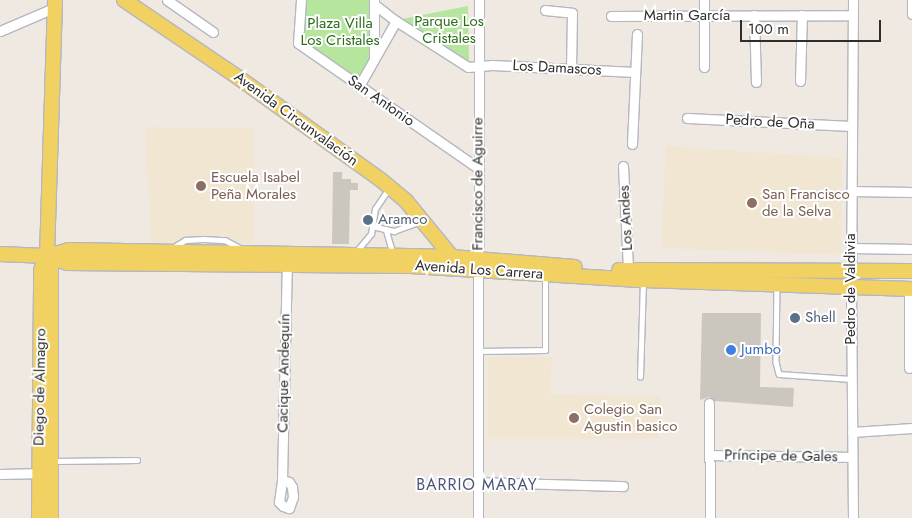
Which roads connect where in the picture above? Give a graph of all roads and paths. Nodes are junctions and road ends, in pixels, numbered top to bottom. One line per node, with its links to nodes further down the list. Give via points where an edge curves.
1 (124, 0): 34 (main road, Avenida Circunvalación, via 239,78)
2 (167, 0): 19 (street)
3 (301, 0): 28 (street, San Antonio, via 298,43)
4 (479, 0): 22 (street, Francisco de Aguirre)
5 (704, 0): 12 (street)
6 (853, 0): 15 (street, Pedro de Valdivia)
7 (912, 0): 11 (street)
8 (374, 2): 17 (street, Los Damascos); 21 (street)
9 (50, 3): 18 (street); 44 (main road, Diego de Almagro, via 54,37)
10 (545, 10): 24 (street, via 572,13)
11 (912, 14)
12 (704, 15): 13 (street, Martin García); 16 (street, Martin García); 23 (street)
13 (754, 15): 14 (street, Martin García); 27 (street)
14 (802, 15): 15 (street, Martin García); 26 (street)
15 (853, 15): 30 (street, Pedro de Valdivia)
16 (611, 16)
17 (396, 21): 21 (street); 22 (street, Los Damascos, via 468,67)
18 (0, 31)
19 (213, 32)
20 (637, 34): 25 (street)
21 (374, 60): 28 (street)
22 (479, 67): 24 (street, Los Damascos); 33 (street, Francisco de Aguirre)
23 (704, 67)
24 (571, 68): 25 (street, Los Damascos)
25 (635, 72): 31 (street)
26 (800, 81)
27 (756, 82)
28 (359, 86): 33 (street, San Antonio)
29 (687, 118): 30 (street, Pedro de Oña)
30 (852, 126): 35 (street, Pedro de Valdivia)
31 (632, 144)
32 (623, 166): 49 (street, Los Andes)
33 (478, 168): 47 (street, Francisco de Aguirre)
34 (389, 187): 37 (main road, Avenida Circunvalación, via 406,201); 38 (lane, via 374,208)
35 (851, 191): 36 (street); 40 (street, Pedro de Valdivia)
36 (912, 192)
37 (421, 221): 39 (lane, via 394,231); 46 (main road, Avenida Circunvalación)
38 (372, 226): 39 (lane); 43 (lane, via 371,234)
39 (386, 229): 45 (lane)
40 (851, 248): 41 (street); 50 (street, Pedro de Valdivia)
41 (912, 249)
42 (0, 254): 44 (main road, Avenida Los Carrera)
43 (353, 255): 44 (main road, Avenida Los Carrera, via 69,250); 45 (main road, Avenida Los Carrera)
44 (47, 256): 48 (main road, Avenida Los Carrera, via 67,263); 67 (main road, Diego de Almagro, via 41,270)
45 (393, 256): 46 (main road, Avenida Los Carrera)
46 (452, 257): 47 (main road, Avenida Los Carrera)
47 (478, 265): 48 (main road, Avenida Los Carrera); 49 (main road, Avenida Los Carrera); 52 (main road, Avenida Los Carrera); 57 (street, Francisco de Aguirre)
48 (287, 266): 69 (street, Cacique Andequín)
49 (628, 270): 50 (main road, Avenida Los Carrera)
50 (851, 271): 51 (main road, Avenida Los Carrera); 55 (street, Pedro de Valdivia)
51 (912, 271)
52 (545, 274): 53 (main road, Avenida Los Carrera); 57 (lane, via 544,350)
53 (643, 280): 54 (main road, Avenida Los Carrera); 59 (lane)
54 (777, 285): 55 (main road, Avenida Los Carrera); 60 (lane, via 776,362 780,374)
55 (851, 288): 56 (main road, Avenida Los Carrera); 60 (street, Pedro de Valdivia)
56 (911, 289): 58 (street)
57 (478, 351): 70 (street, Francisco de Aguirre)
58 (909, 368)
59 (640, 377)
60 (852, 379): 63 (street, Pedro de Valdivia)
61 (709, 403): 64 (street)
62 (912, 428): 63 (street)
63 (852, 432): 65 (street, Pedro de Valdivia)
64 (710, 455): 65 (street, Príncipe de Gales); 75 (street)
65 (852, 457): 76 (street, Pedro de Valdivia)
66 (137, 460): 67 (lane)
67 (47, 469): 68 (street); 72 (main road, Diego de Almagro); 73 (main road, Diego de Almagro)
68 (0, 474)
69 (282, 480)
70 (478, 482): 71 (street); 74 (street, Francisco de Aguirre)
71 (623, 486)
72 (39, 518)
73 (51, 518)
74 (478, 518)
75 (710, 518)
76 (853, 518)

